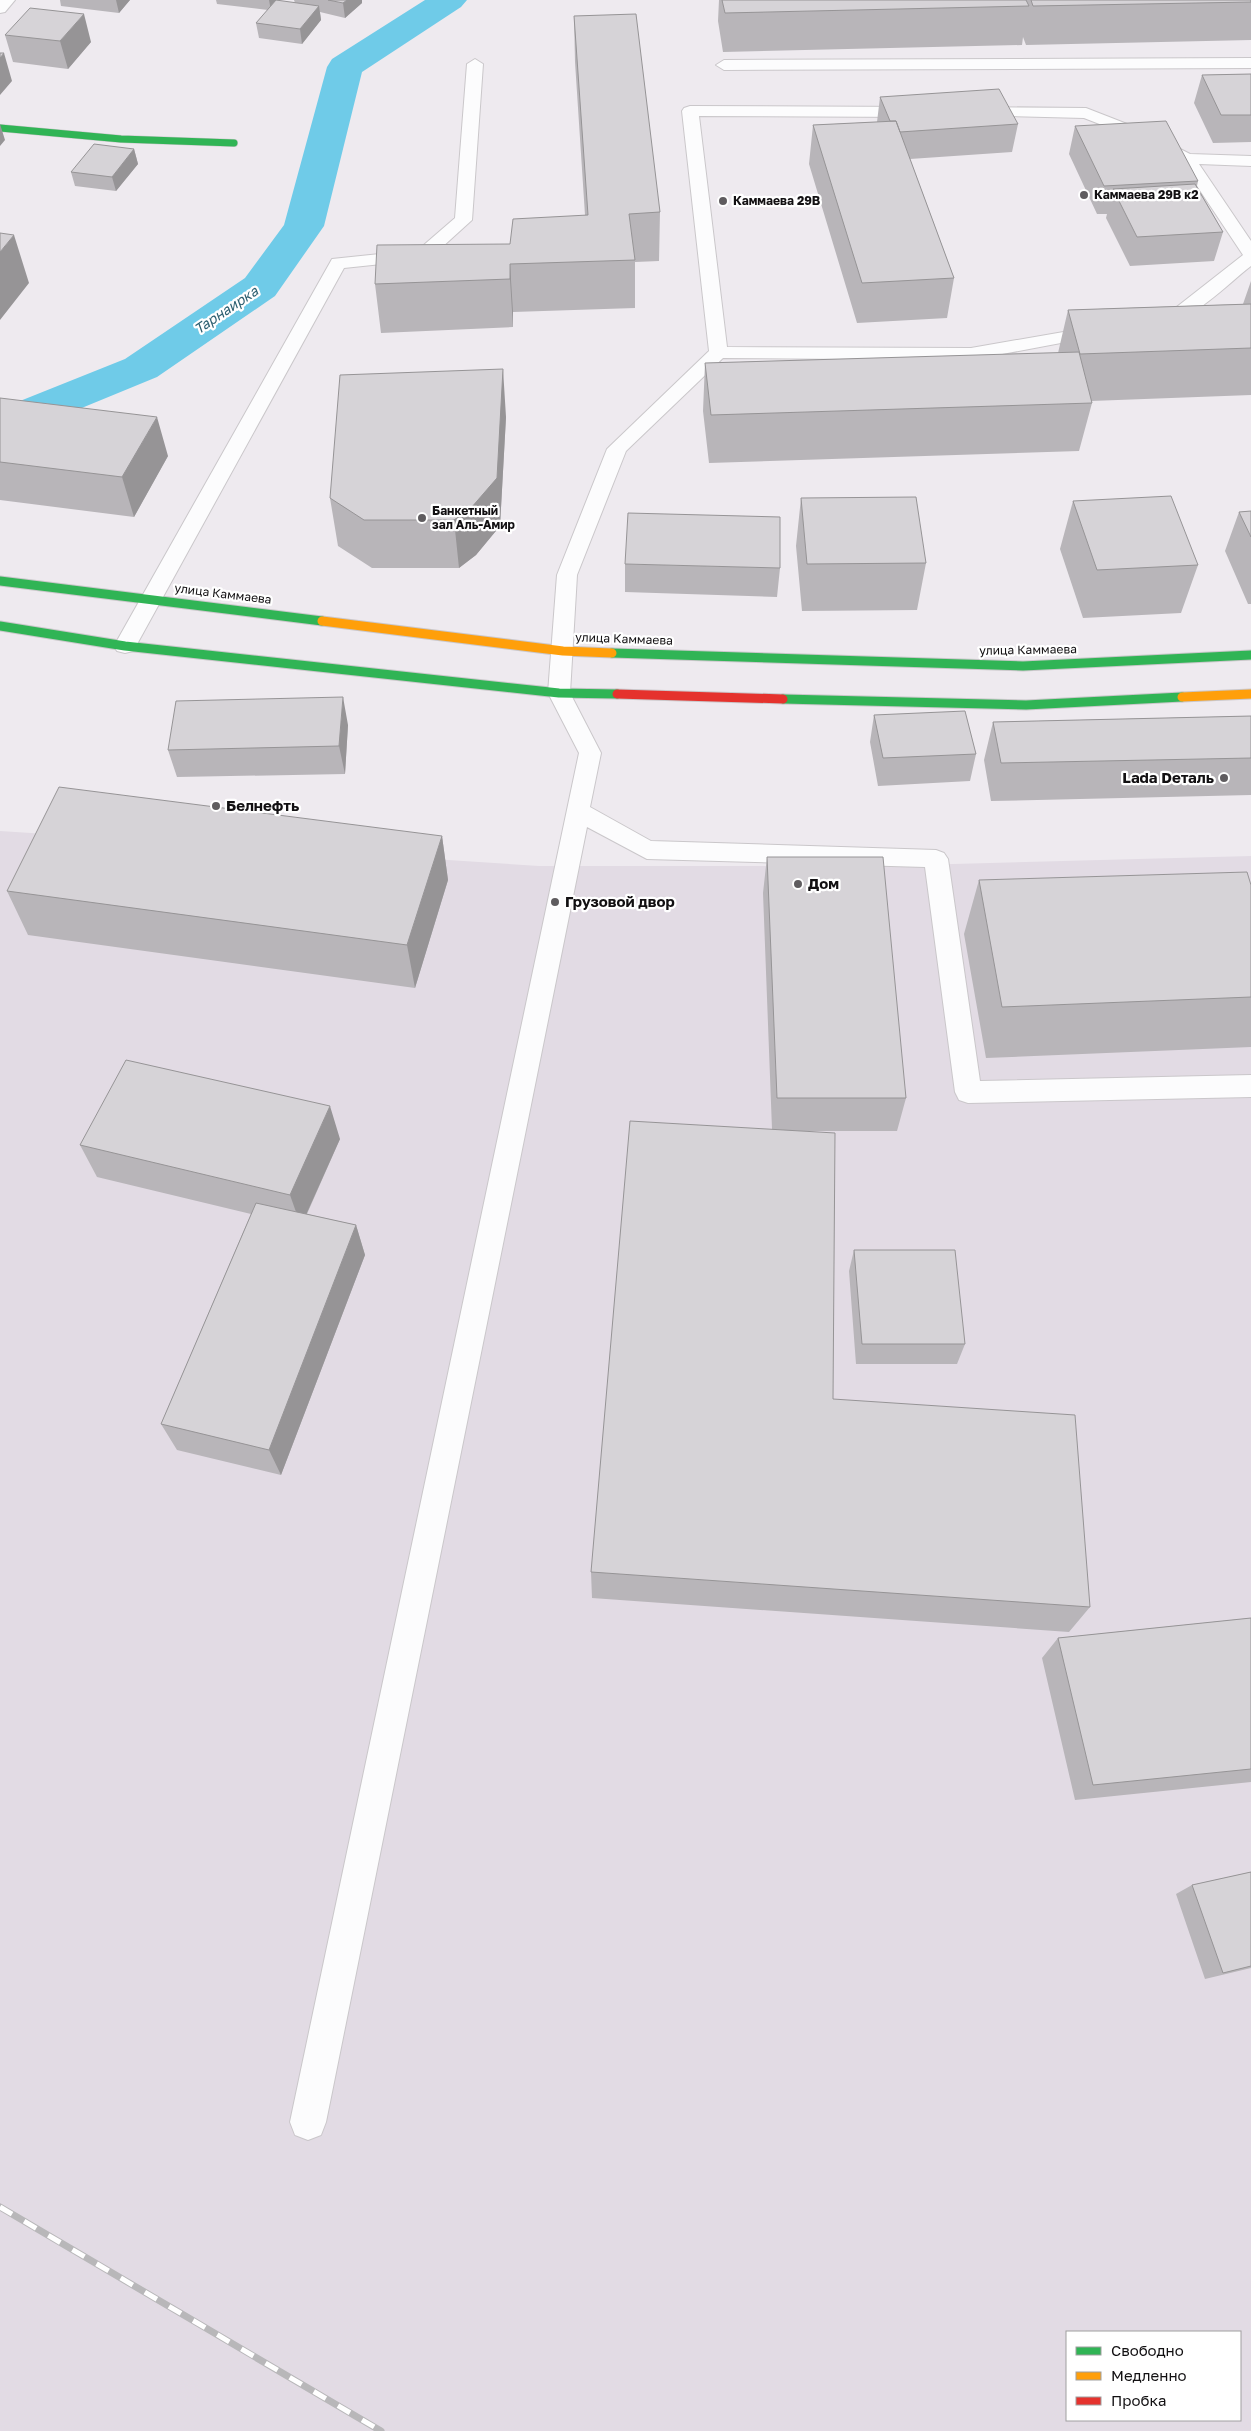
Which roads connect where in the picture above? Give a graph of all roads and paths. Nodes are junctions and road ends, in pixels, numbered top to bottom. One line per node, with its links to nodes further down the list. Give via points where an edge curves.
1 (8, 0): 2 (street)
2 (0, 9)
3 (1251, 63): 5 (street)
4 (475, 64): 17 (street, via 463,220 423,255 338,263)
5 (724, 65)
6 (928, 112): 15 (street, via 690,111)
7 (957, 112): 10 (street, via 1086,113 1139,134)
8 (0, 128): 9 (main road, via 121,139)
9 (234, 143)
10 (1187, 159): 11 (street); 12 (street)
11 (1251, 161)
12 (1251, 256): 13 (street, via 1175,317)
13 (1136, 324)
14 (1117, 328): 15 (street, via 970,354)
15 (718, 352): 20 (street, via 617,449 568,575)
16 (0, 580): 17 (main road, улица Каммаева, via 72,592)
17 (150, 599): 19 (street); 20 (main road, улица Каммаева)
18 (0, 626): 19 (main road)
19 (125, 646): 22 (main road)
20 (562, 651): 21 (main road, улица Каммаева, via 1023,666); 22 (street)
21 (1251, 655)
22 (559, 693): 23 (main road, via 1026,706); 24 (street, via 590,753)
23 (1251, 694)
24 (578, 811): 25 (street, via 647,850 936,859 968,1092); 26 (street)
25 (1251, 1086)
26 (308, 2122)

